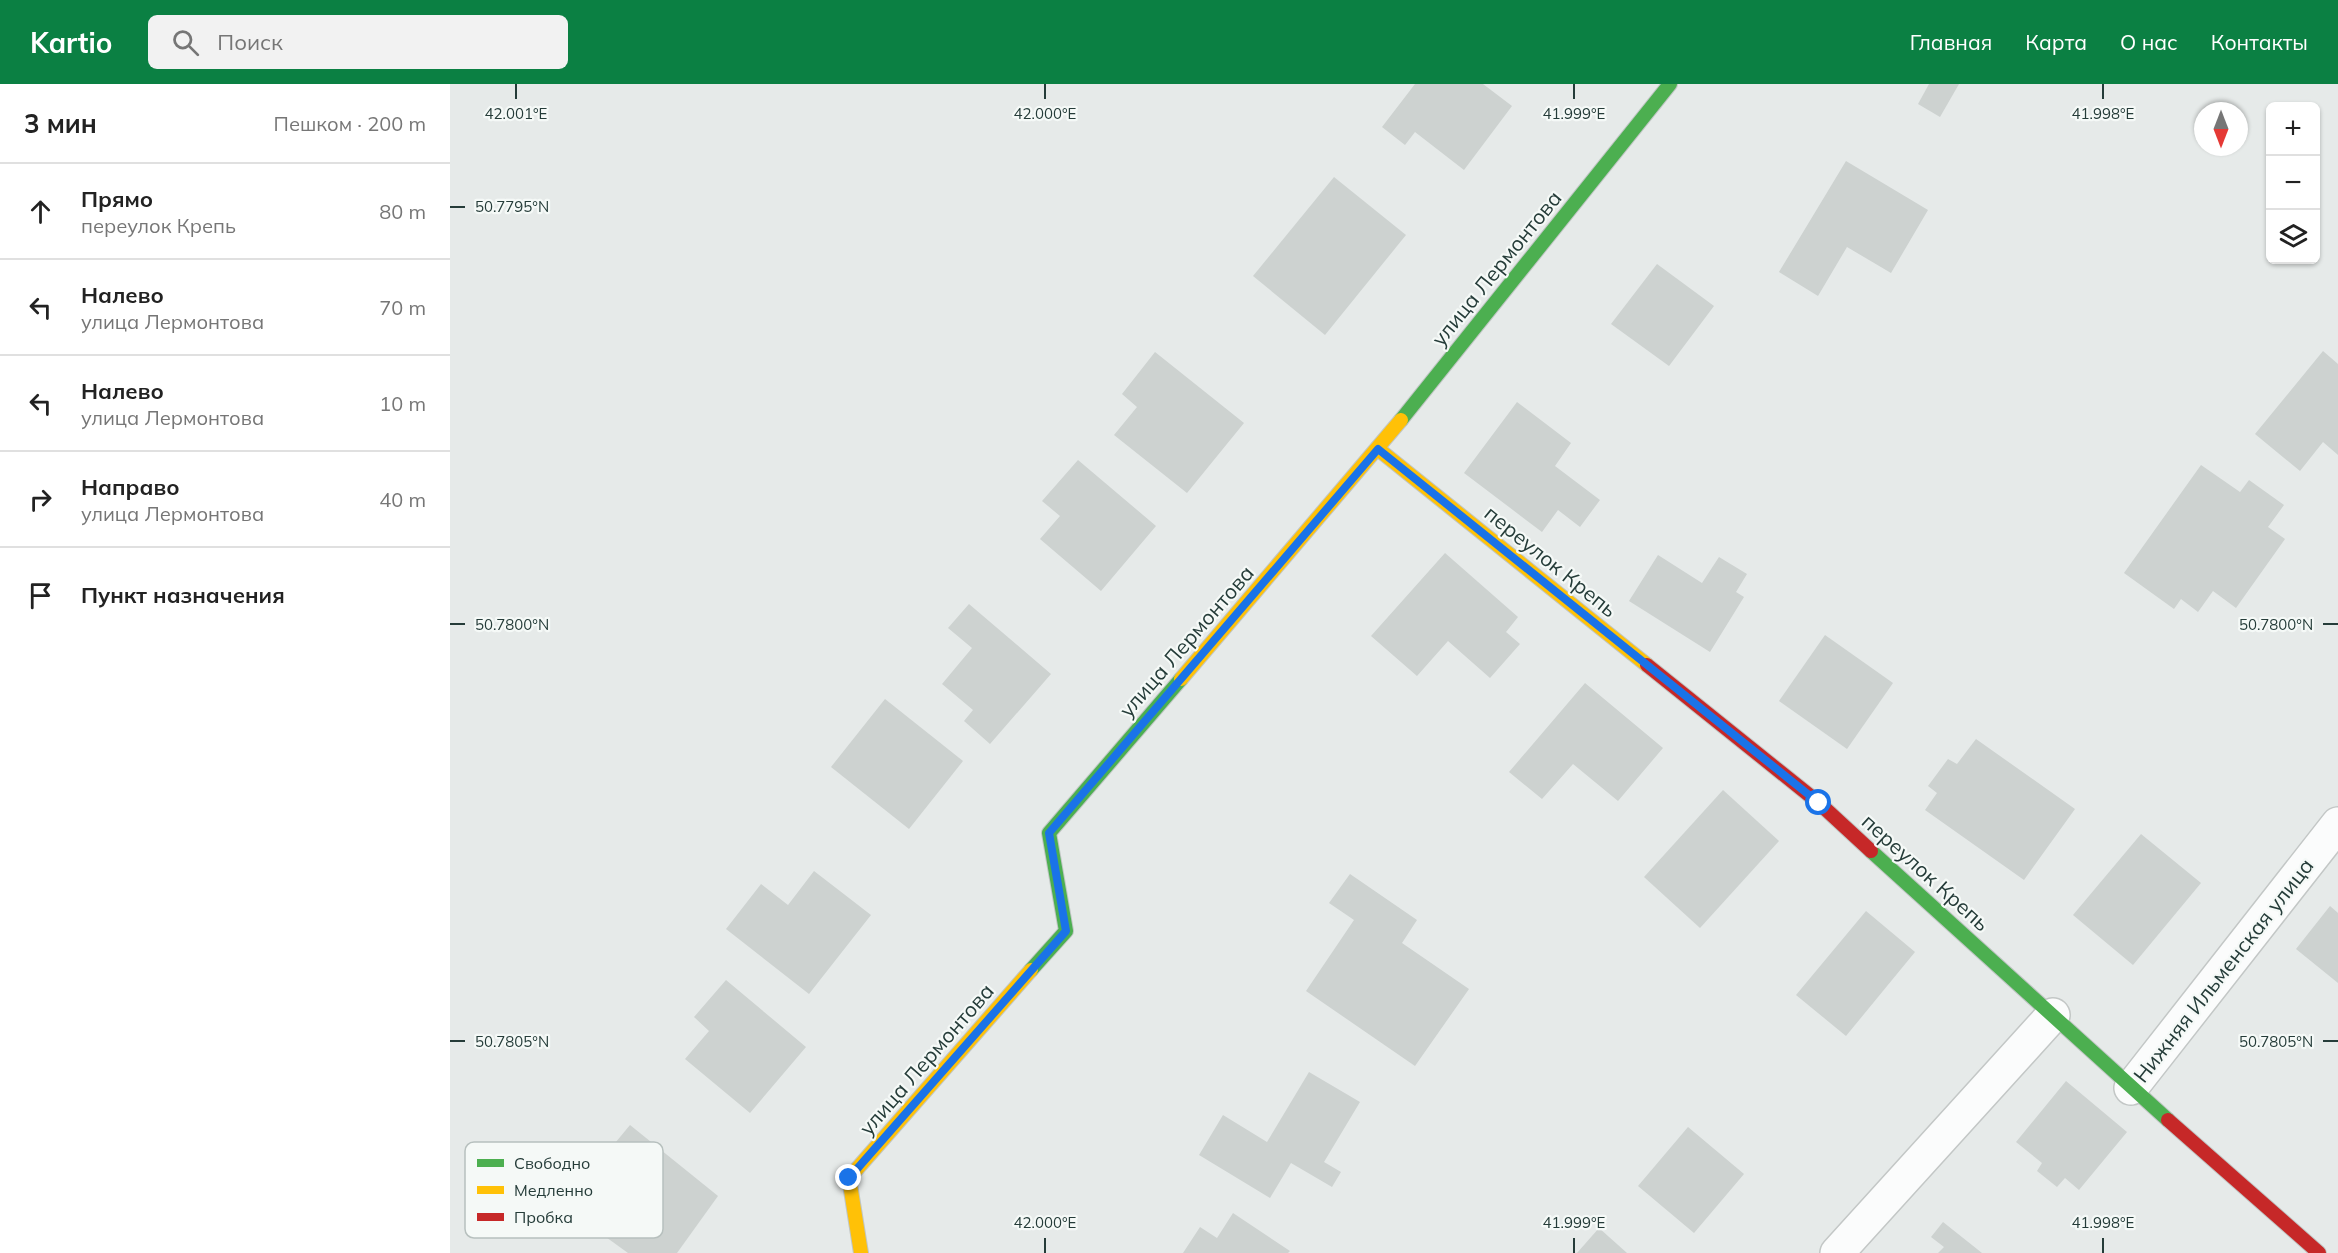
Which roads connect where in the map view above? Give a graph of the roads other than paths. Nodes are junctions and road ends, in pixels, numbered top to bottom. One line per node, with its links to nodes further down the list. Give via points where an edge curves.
1 (1670, 84): 2 (street, улица Лермонтова)
2 (1378, 449): 4 (street, переулок Крепь, via 1819,803); 6 (street, улица Лермонтова, via 1049,833 1066,931 849,1178)
3 (2338, 824): 5 (street, Нижняя Ильменская улица)
4 (2053, 1015): 5 (street, переулок Крепь); 7 (street)
5 (2131, 1088): 8 (street, переулок Крепь)
6 (861, 1253)
7 (1837, 1253)
8 (2319, 1253)

